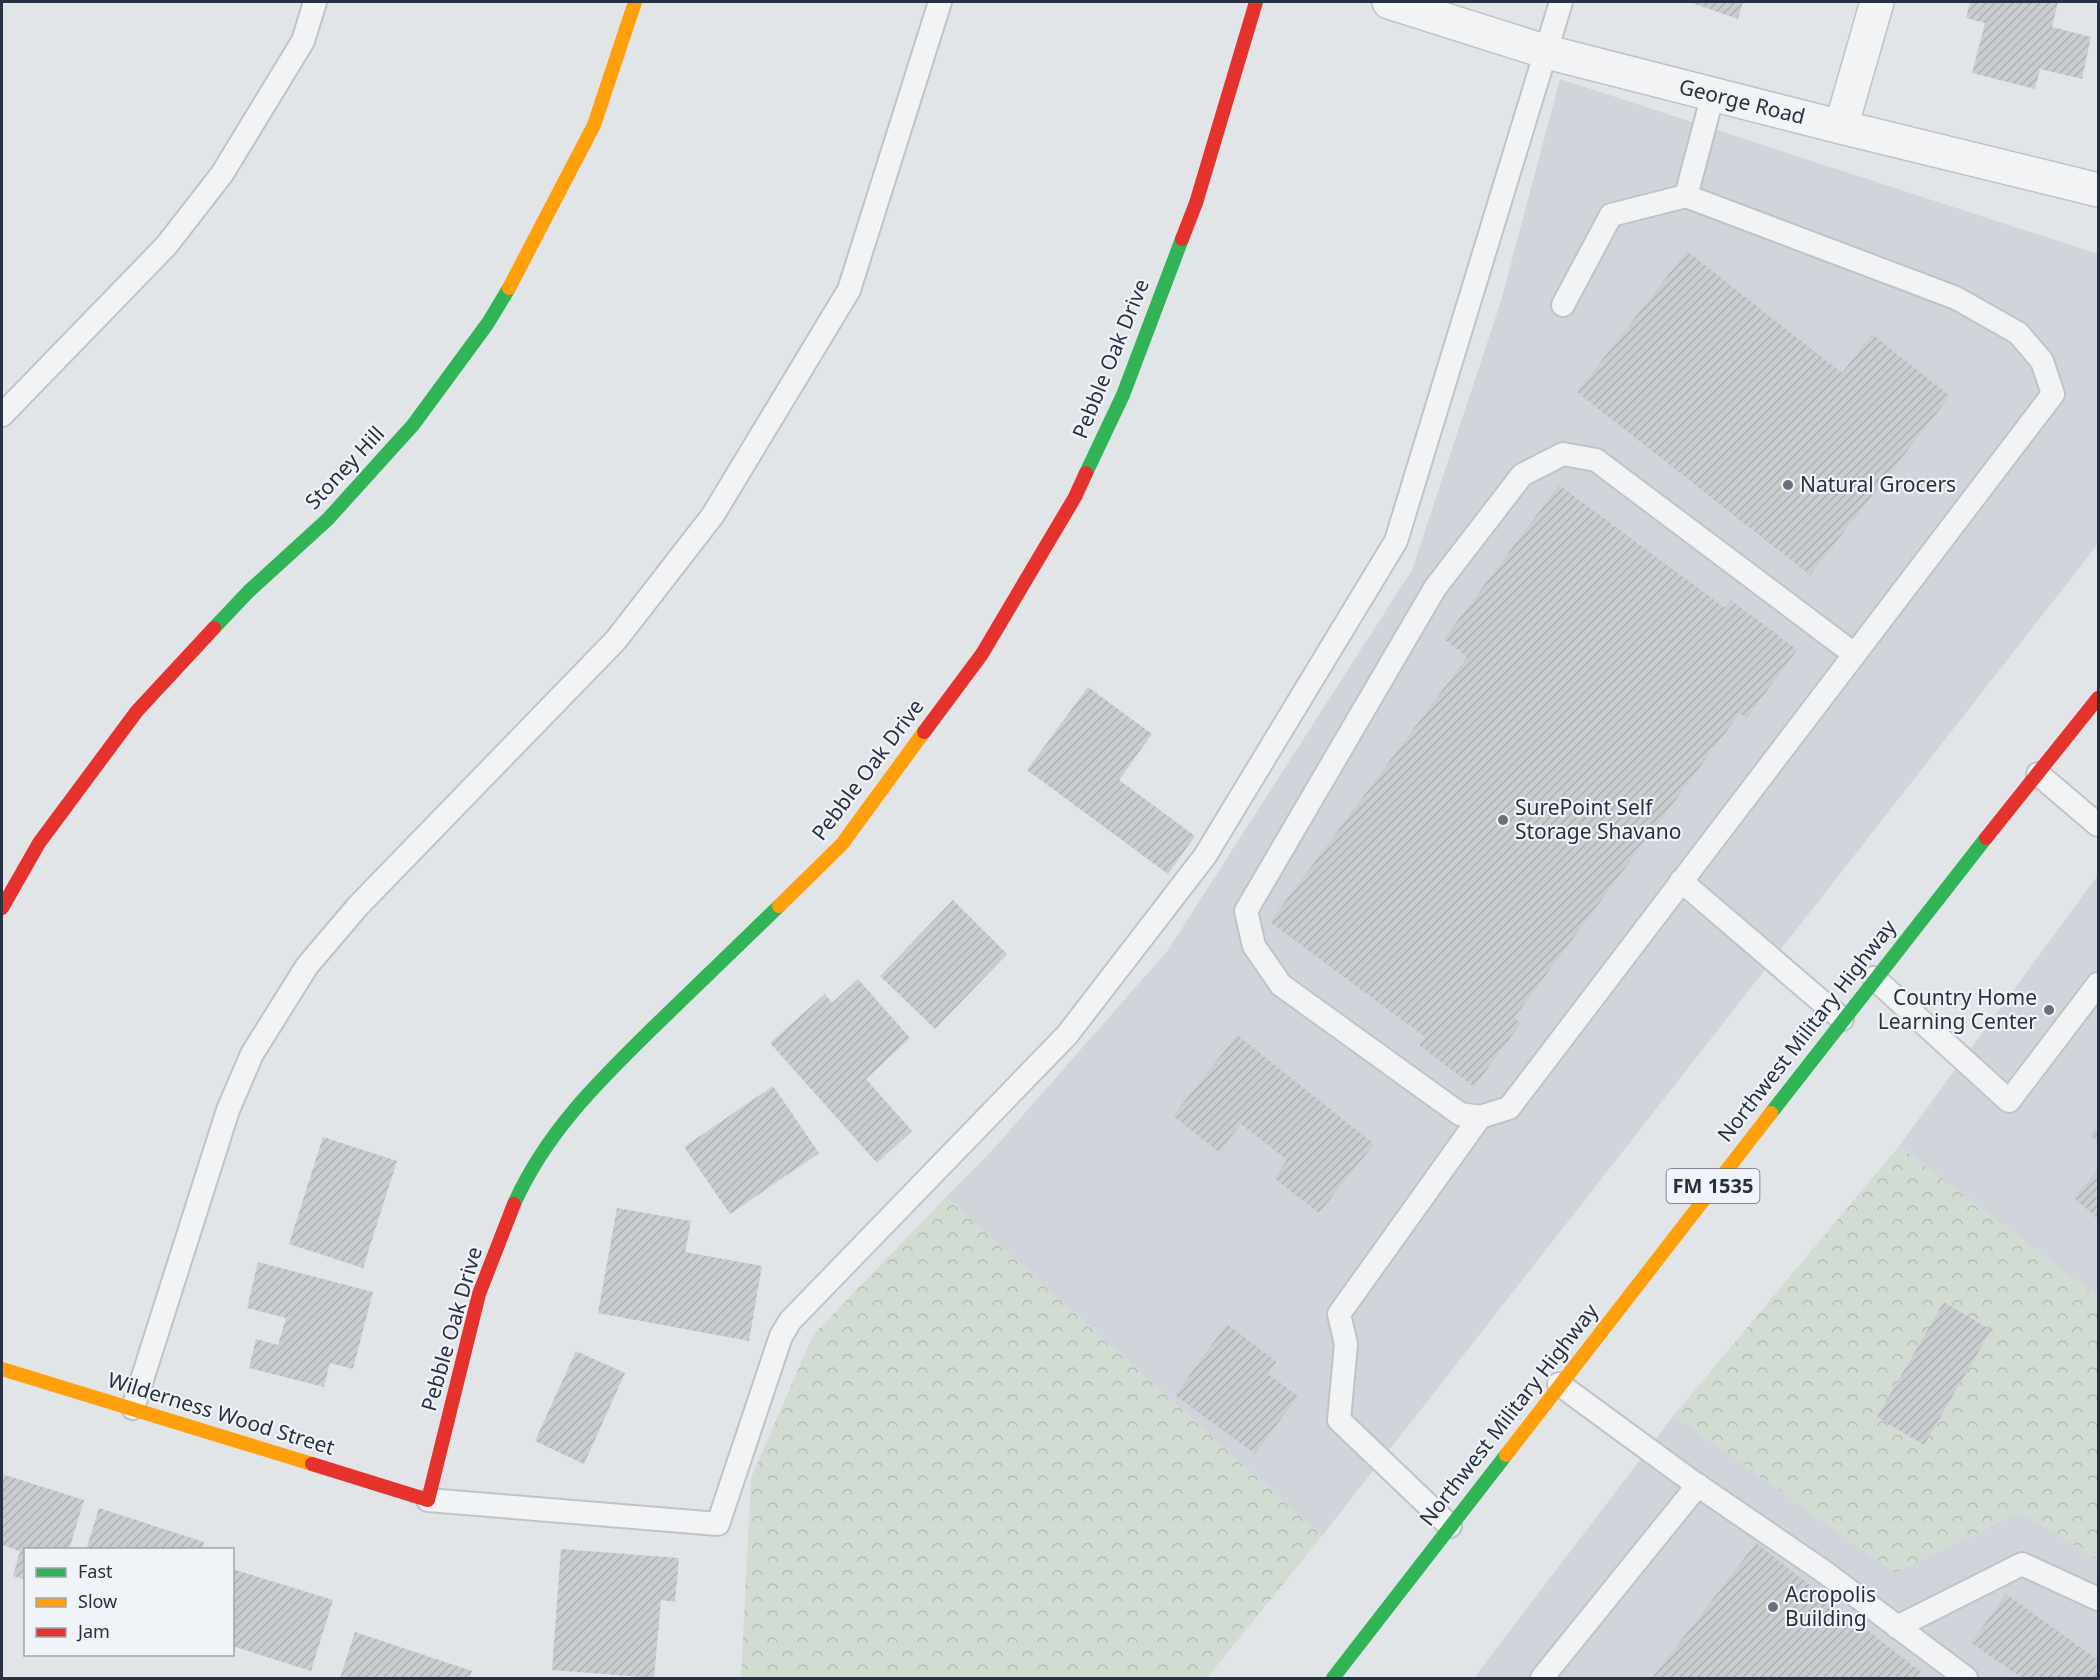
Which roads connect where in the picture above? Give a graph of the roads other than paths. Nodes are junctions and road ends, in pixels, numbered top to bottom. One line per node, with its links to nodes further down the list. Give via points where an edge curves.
1 (315, 2): 14 (lane, via 303,40 222,174 166,246)
2 (634, 2): 20 (street, Stoney Hill, via 594,125 519,272 488,323 406,433 327,519 249,591 137,711 39,843)
3 (940, 2): 27 (lane, via 849,290 713,515 616,640 351,915 307,966 252,1054 228,1110)
4 (1256, 2): 29 (street, Pebble Oak Drive, via 1196,203 1123,395 1075,497 982,654 842,844 588,1092 524,1181 479,1294)
5 (1389, 2): 8 (street, George Road)
6 (1561, 2): 8 (lane)
7 (1877, 2): 10 (street)
8 (1547, 52): 9 (street, George Road); 29 (lane, via 1396,541 1205,856 1074,1026 790,1321 781,1336 718,1524)
9 (1713, 94): 10 (street, George Road); 12 (lane)
10 (1841, 127): 11 (street, George Road)
11 (2098, 190)
12 (1686, 196): 13 (lane, via 1611,215); 15 (lane, via 1956,298 2018,333 2042,361 2053,394)
13 (1563, 305)
14 (2, 415)
15 (1854, 654): 19 (lane); 24 (lane, via 1596,460 1563,454 1522,476 1435,588 1246,911 1254,946 1281,985 1460,1114)
16 (2098, 698): 17 (street, Northwest Military Highway / FM 1535)
17 (2038, 774): 18 (lane); 21 (street, Northwest Military Highway / FM 1535)
18 (2098, 825)
19 (1681, 881): 23 (lane); 24 (lane, via 1509,1108)
20 (2, 908)
21 (1874, 978): 22 (lane, via 2009,1101); 23 (street, Northwest Military Highway / FM 1535)
22 (2098, 984)
23 (1842, 1019): 26 (street, Northwest Military Highway / FM 1535)
24 (1480, 1117): 30 (lane, via 1339,1314 1346,1344 1339,1420)
25 (2, 1370): 27 (street, Wilderness Wood Street)
26 (1559, 1384): 28 (lane); 30 (street, Northwest Military Highway / FM 1535)
27 (133, 1408): 29 (street, Wilderness Wood Street)
28 (1698, 1485): 32 (lane); 34 (lane)
29 (428, 1500)
30 (1450, 1526): 33 (street, Northwest Military Highway / FM 1535)
31 (2098, 1599): 32 (lane, via 2022,1564)
32 (1898, 1627): 35 (lane)
33 (1343, 1675)
34 (1542, 1678)
35 (1966, 1678)

